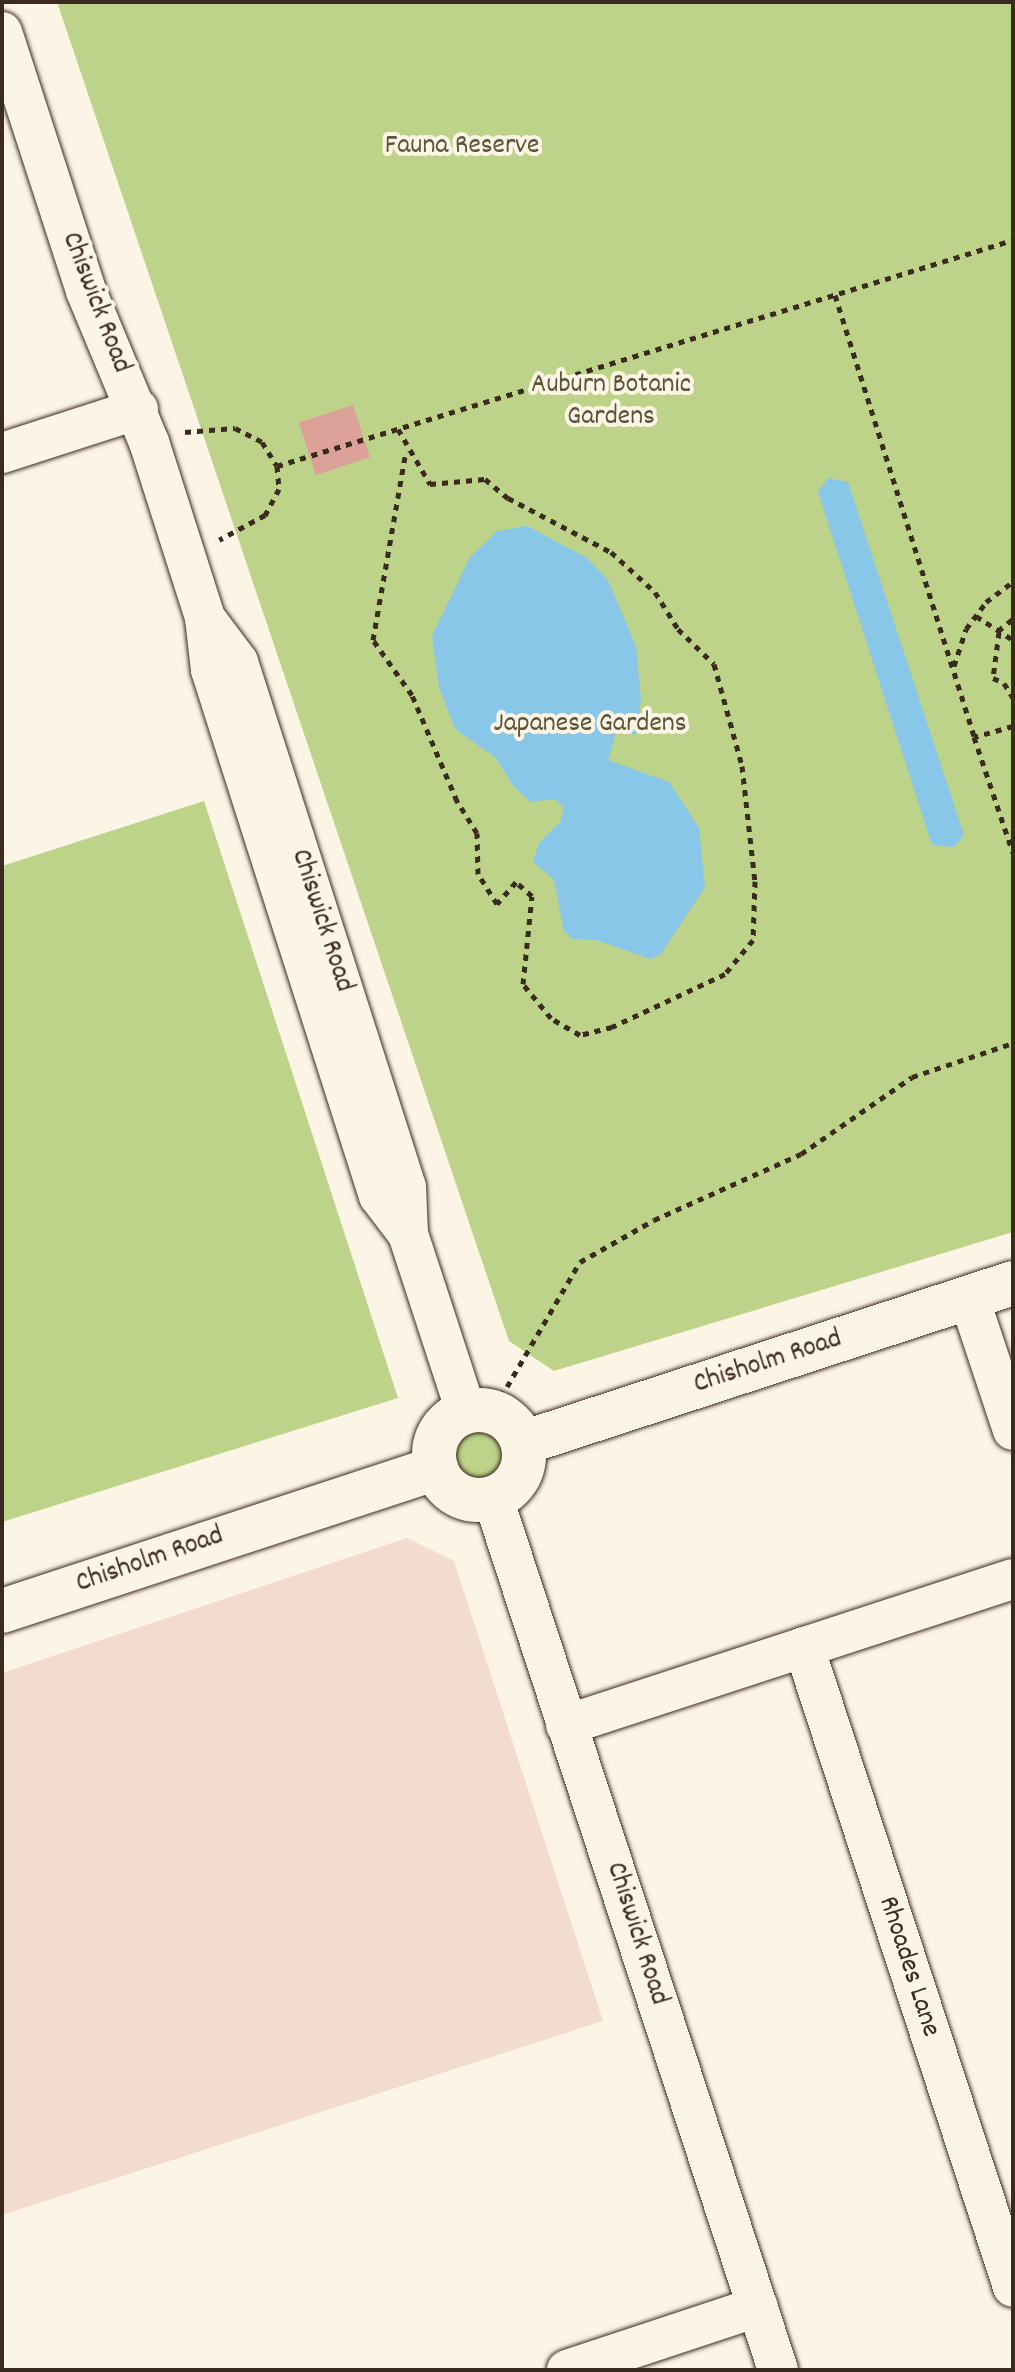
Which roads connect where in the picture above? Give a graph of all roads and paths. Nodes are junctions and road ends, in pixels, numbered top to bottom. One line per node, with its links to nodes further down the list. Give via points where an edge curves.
1 (2, 32): 4 (street, Chiswick Road, via 86,291)
2 (1013, 240): 3 (path)
3 (835, 295): 5 (path); 15 (path)
4 (144, 425): 7 (street); 8 (path, via 235,428 262,442); 9 (street, Chiswick Road)
5 (398, 429): 6 (path); 8 (path)
6 (406, 451): 6 (path, via 430,484 485,479 508,498 611,552 655,592 678,629 714,664 742,766 755,881 753,940 725,974 682,997 580,1035 551,1018 523,984 532,896 516,882 497,904 478,874 477,833 457,801 412,695 373,640)
7 (2, 453)
8 (277, 466): 9 (path, via 279,489 265,515 233,535)
9 (185, 553): 23 (street, Chiswick Road, via 205,618 238,662 406,1187 408,1234)
10 (1013, 582): 11 (path)
11 (976, 616): 13 (path); 15 (path)
12 (1013, 619): 13 (path)
13 (998, 632): 14 (path); 16 (path, via 993,678 1004,683)
14 (1013, 640)
15 (954, 666): 18 (path)
16 (1013, 698)
17 (1013, 726): 18 (path)
18 (974, 737): 19 (path)
19 (1013, 853)
20 (1013, 1043): 23 (path, via 912,1077 823,1142 735,1188 654,1220 580,1262 513,1374)
21 (1013, 1283): 22 (main road, Chisholm Road)
22 (969, 1298): 23 (main road, Chisholm Road); 24 (street)
23 (495, 1423): 25 (main road, via 453,1418 436,1440); 26 (main road, via 525,1456 516,1482)
24 (1013, 1430)
25 (436, 1468): 26 (main road, via 452,1491 479,1500); 28 (main road, Chisholm Road)
26 (493, 1498): 30 (street, Chiswick Road)
27 (1013, 1579): 29 (street)
28 (2, 1611)
29 (804, 1647): 30 (street); 31 (street, Rhoades Lane)
30 (566, 1725): 32 (street, Chiswick Road)
31 (1013, 2287)
32 (758, 2307): 33 (street); 34 (street, Chiswick Road)
33 (567, 2370)
34 (778, 2370)

